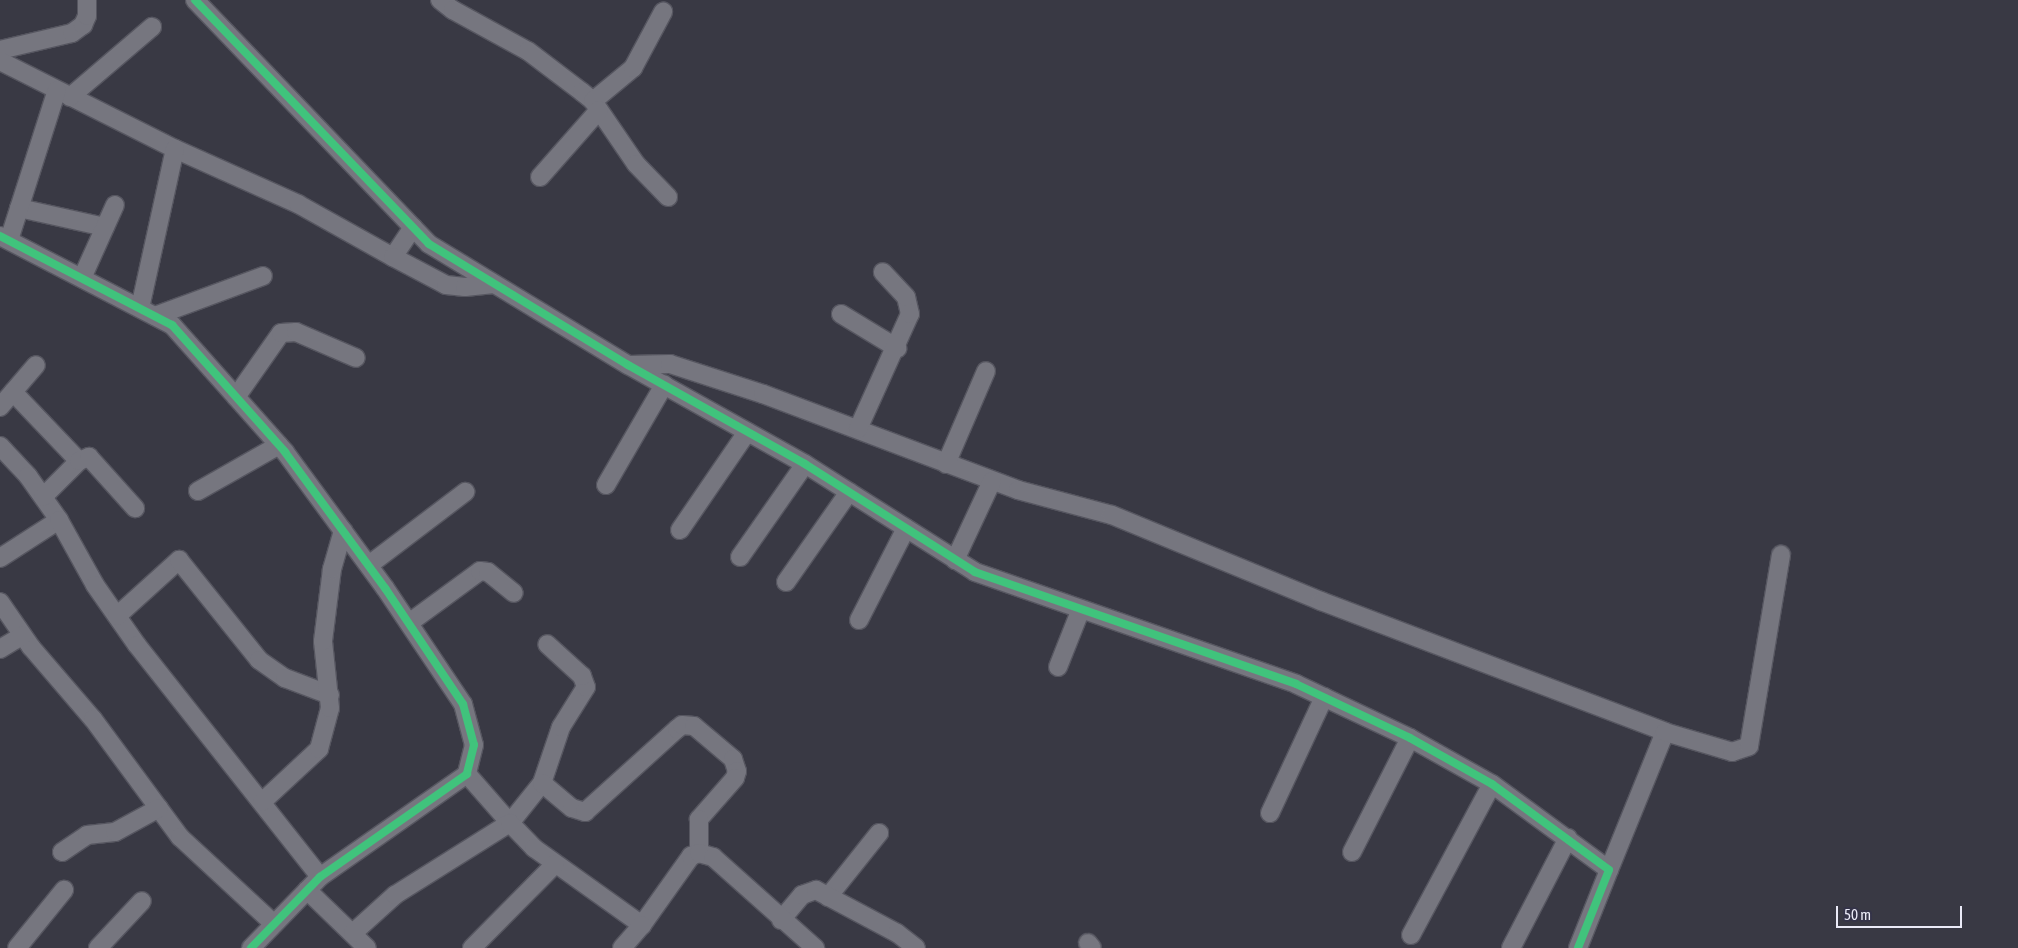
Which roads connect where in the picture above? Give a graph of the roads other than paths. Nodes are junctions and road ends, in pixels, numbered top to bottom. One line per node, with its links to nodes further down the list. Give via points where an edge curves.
1 (87, 0): 6 (street, via 83,26 72,33)
2 (195, 0): 16 (street)
3 (452, 3): 9 (street, via 528,51)
4 (663, 12): 9 (street, via 633,68)
5 (152, 27): 8 (street)
6 (0, 50)
7 (0, 61): 8 (street)
8 (63, 93): 10 (street); 14 (street)
9 (596, 106): 11 (street); 12 (street, via 636,164)
10 (175, 149): 18 (street, via 298,204); 23 (street)
11 (540, 176)
12 (668, 197)
13 (115, 205): 15 (street)
14 (19, 208): 15 (street); 17 (street)
15 (105, 227): 21 (street)
16 (413, 227): 18 (street); 22 (street, via 429,244)
17 (4, 238): 21 (street)
18 (393, 257): 22 (street, via 446,285)
19 (883, 272): 25 (street, via 910,306 908,324)
20 (263, 276): 23 (street)
21 (82, 278): 23 (street)
22 (494, 284): 28 (street)
23 (147, 312): 32 (street, via 172,324)
24 (841, 314): 25 (street)
25 (897, 348): 34 (street)
26 (356, 358): 32 (street, via 296,332 281,333)
27 (36, 365): 31 (street)
28 (628, 365): 30 (street); 34 (street, via 670,364)
29 (986, 371): 40 (street)
30 (664, 386): 35 (street); 42 (street)
31 (13, 392): 33 (street); 38 (street)
32 (236, 397): 36 (street)
33 (0, 407)
34 (858, 429): 40 (street)
35 (747, 432): 39 (street); 50 (street)
36 (279, 445): 43 (street); 51 (street)
37 (0, 446): 46 (street)
38 (79, 461): 46 (street); 47 (street, via 83,458 94,460)
39 (805, 464): 45 (street); 53 (street)
40 (946, 464): 41 (street)
41 (992, 481): 55 (street); 70 (street, via 1112,515 1321,601)
42 (606, 485)
43 (198, 491)
44 (465, 492): 56 (street)
45 (849, 492): 49 (street); 57 (street)
46 (43, 497): 48 (street)
47 (135, 508)
48 (59, 520): 54 (street); 61 (street)
49 (906, 528): 55 (street); 62 (street)
50 (680, 530)
51 (343, 531): 56 (street); 68 (street, via 332,569 323,641)
52 (1781, 555): 70 (street, via 1754,734 1749,746 1732,752)
53 (740, 557)
54 (0, 558)
55 (955, 560): 60 (street, via 975,572)
56 (369, 565): 63 (street)
57 (786, 582)
58 (514, 593): 63 (street, via 488,572 480,571)
59 (0, 602): 64 (street)
60 (1081, 609): 67 (street); 69 (street, via 1296,684)
61 (117, 616): 68 (street, via 178,560 259,660 285,678); 75 (street)
62 (859, 620)
63 (409, 623): 72 (street, via 463,704 474,745)
64 (22, 636): 66 (street); 76 (street, via 93,719)
65 (547, 644): 73 (street, via 582,676 586,687 561,727)
66 (0, 649)
67 (1058, 667)
68 (330, 695): 75 (street, via 330,708 319,749)
69 (1324, 697): 71 (street); 77 (street)
70 (1665, 732): 85 (street)
71 (1410, 738): 74 (street); 82 (street)
72 (467, 774): 78 (street); 86 (street)
73 (542, 782): 78 (street); 83 (street, via 572,808 585,812 682,725 694,726 733,759 737,771 735,778 699,819)
74 (1492, 784): 80 (street); 95 (street)
75 (262, 802): 86 (street)
76 (159, 808): 81 (street, via 115,832 87,835); 92 (street, via 180,837)
77 (1270, 813)
78 (510, 823): 84 (street); 94 (street, via 395,895)
79 (879, 833): 89 (street)
80 (1568, 838): 85 (street); 104 (street)
81 (62, 852)
82 (1352, 852)
83 (699, 854): 91 (street, via 713,857); 93 (street, via 691,856)
84 (555, 864): 93 (street); 100 (street)
85 (1609, 870): 105 (street)
86 (320, 877): 88 (street)
87 (64, 890): 96 (street)
88 (307, 890): 92 (street); 94 (street)
89 (828, 897): 91 (street, via 809,890); 103 (street, via 897,933)
90 (142, 901): 97 (street)
91 (781, 920): 102 (street)
92 (274, 924): 98 (street)
93 (642, 925): 101 (street)
94 (353, 933): 99 (street)
95 (1411, 935)
96 (17, 948)
97 (98, 948)
98 (251, 948)
99 (367, 948)
100 (472, 948)
101 (622, 948)
102 (815, 948)
103 (916, 948)
104 (1511, 948)
105 (1578, 948)

